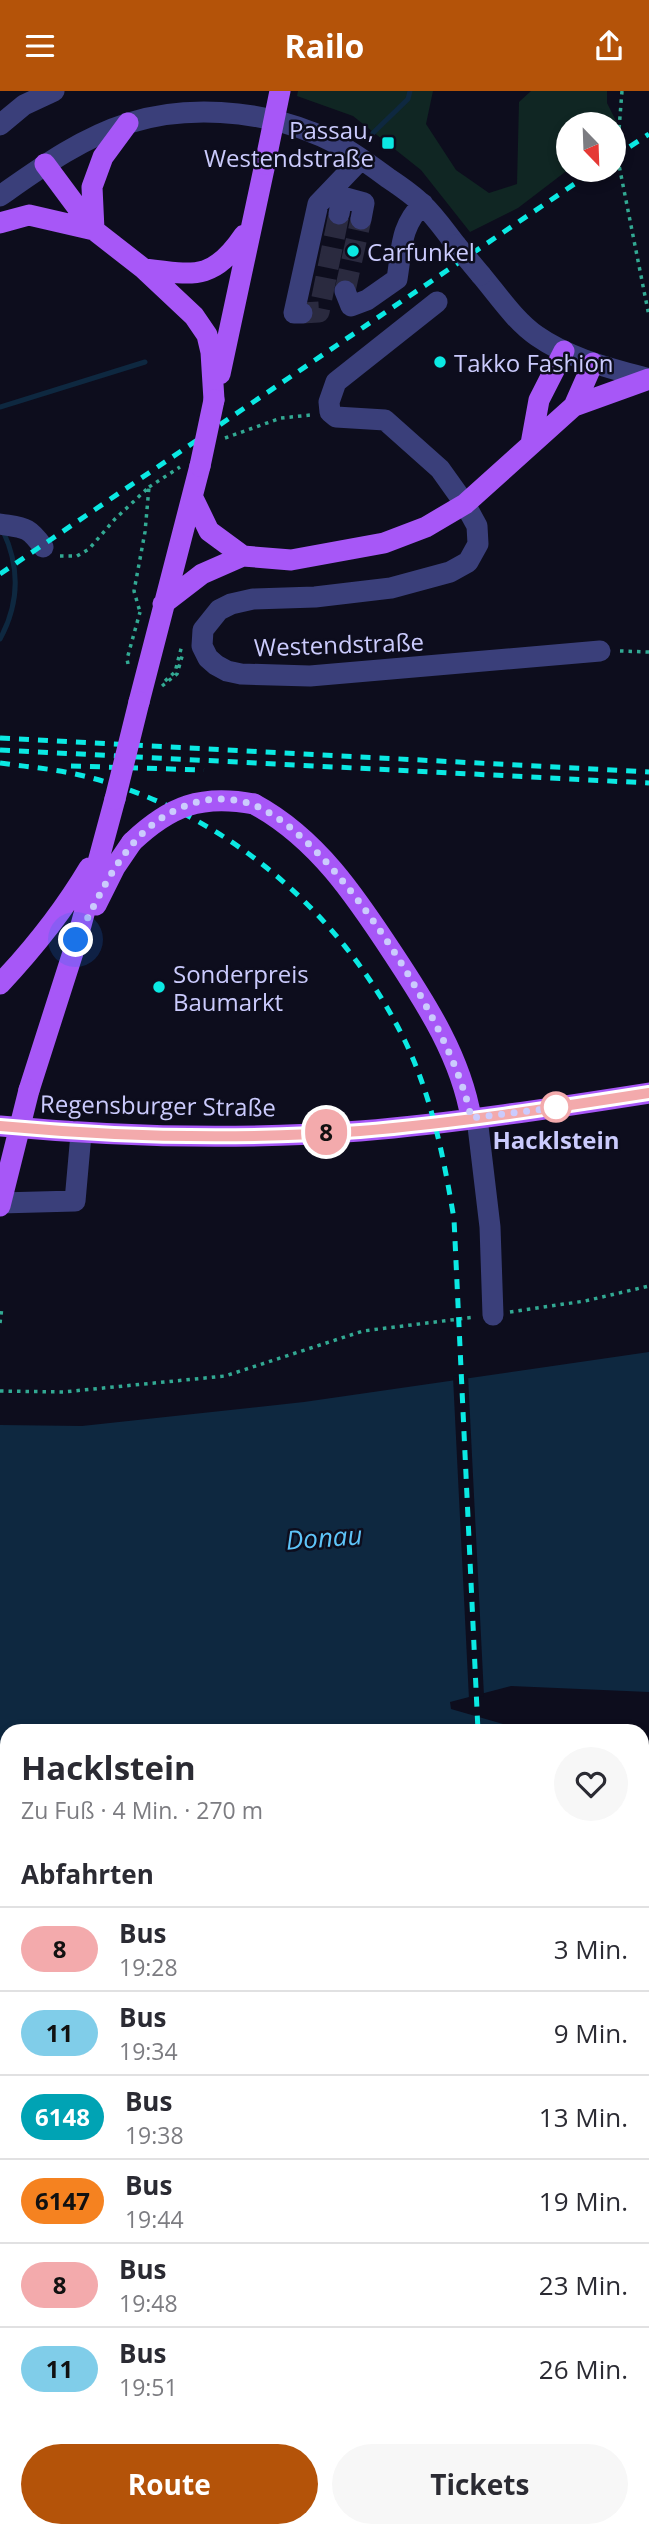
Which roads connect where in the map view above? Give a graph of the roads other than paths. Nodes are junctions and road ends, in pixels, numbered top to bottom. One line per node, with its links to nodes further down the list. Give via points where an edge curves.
1 (54, 91): 4 (street, via 24,105)
2 (280, 91): 12 (main road, bridge)
3 (128, 123): 5 (street, via 166,114 255,117 311,131); 6 (street); 13 (main road, via 103,157 92,187)
4 (0, 125)
5 (361, 159): 8 (street); 17 (street, via 318,204 294,313)
6 (45, 164): 7 (street); 13 (main road)
7 (0, 196)
8 (422, 204): 15 (street, via 405,227 397,279 351,306); 18 (street, bridge, via 535,334)
9 (339, 213): 10 (street, via 342,197 364,203)
10 (361, 219)
11 (0, 223): 13 (main road, via 29,215)
12 (251, 225): 14 (main road, via 230,257 214,268 189,274); 21 (main road)
13 (94, 230): 14 (main road)
14 (144, 269): 21 (main road, via 194,316 207,335)
15 (345, 291)
16 (436, 302): 25 (street, via 336,382 330,412 336,417 385,420 440,469)
17 (302, 313)
18 (564, 351): 19 (street); 23 (main road, via 539,400)
19 (593, 363): 20 (street); 22 (main road)
20 (649, 379): 22 (main road)
21 (215, 400): 24 (main road, bridge, via 191,466)
22 (574, 406): 23 (main road)
23 (531, 444): 25 (main road)
24 (192, 498): 28 (main road, via 209,531); 29 (main road)
25 (465, 504): 28 (main road, via 426,527 384,543 291,559); 30 (street, Westendstraße, via 477,526 478,544 468,562 450,572 391,588 231,604 219,610 203,630 202,646 208,658 241,674 310,675)
26 (2, 524): 27 (street, via 25,527)
27 (43, 547)
28 (243, 556): 29 (main road, via 202,574)
29 (154, 609): 31 (main road, bridge, via 139,704)
30 (600, 651)
31 (103, 845): 32 (main road); 33 (main road, via 61,912)
32 (76, 940): 35 (main road, bridge, via 115,867 152,824 190,804 213,799 254,804 313,847 379,931 428,1007); 38 (main road, bridge, via 29,1090)
33 (0, 984)
34 (649, 1093): 35 (main road, Regensburger Straße)
35 (474, 1118): 37 (main road, Regensburger Straße, via 359,1131 245,1136); 39 (street, via 490,1227)
36 (0, 1126): 37 (main road, Regensburger Straße)
37 (81, 1134): 38 (street, via 75,1201)
38 (1, 1200)
39 (493, 1315)

